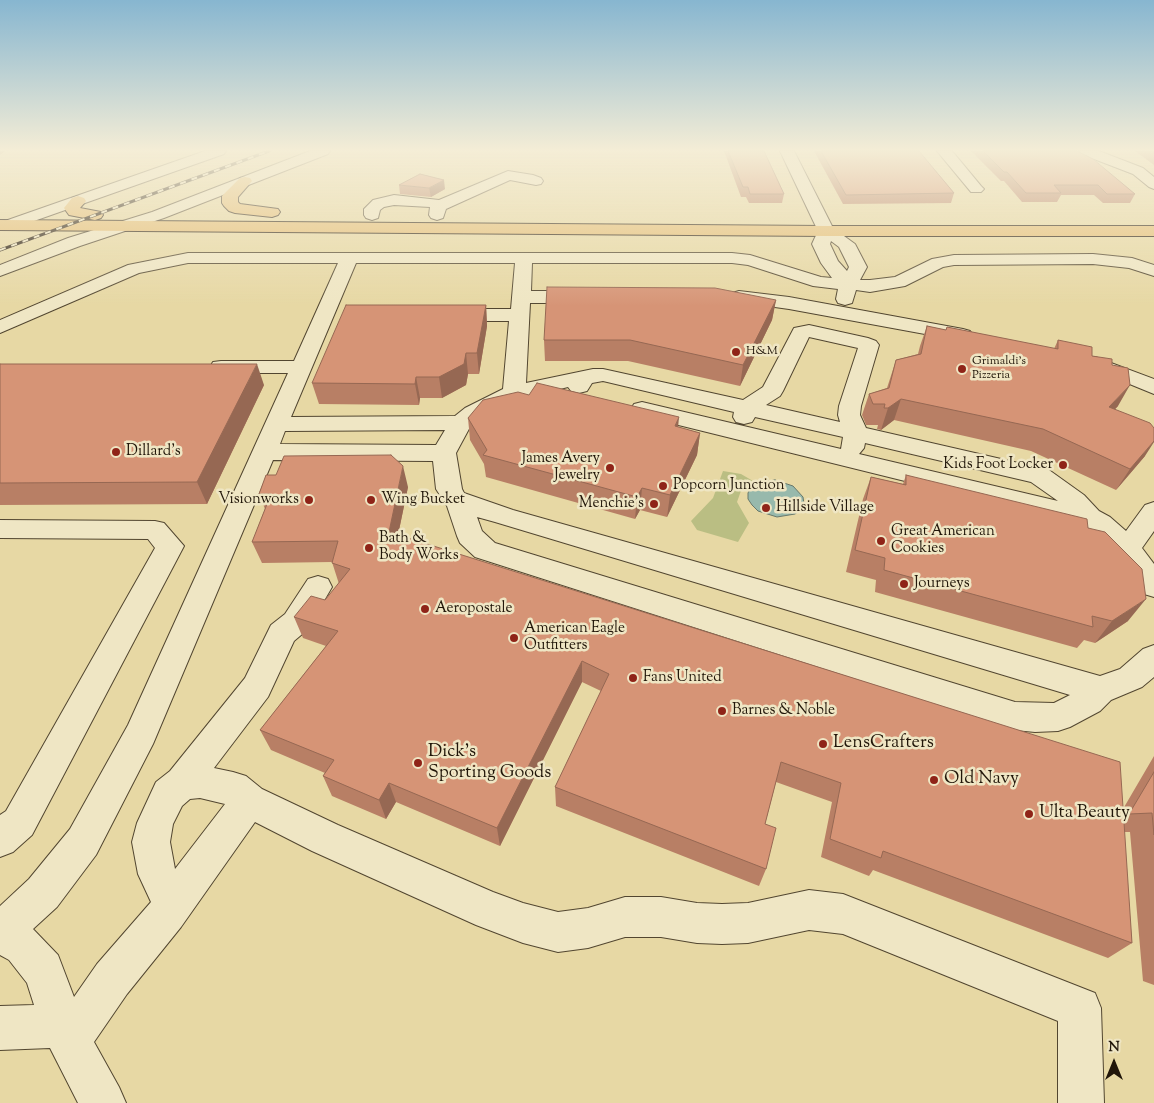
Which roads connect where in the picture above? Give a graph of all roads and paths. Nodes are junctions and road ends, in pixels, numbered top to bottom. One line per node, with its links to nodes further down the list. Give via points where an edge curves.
1 (73, 202): 8 (street)
2 (77, 202): 9 (main road, via 72,208 75,212)
3 (190, 202): 10 (street)
4 (230, 202): 11 (main road, via 234,208 254,212)
5 (455, 202): 7 (street)
6 (812, 202): 14 (street)
7 (438, 211): 11 (main road); 14 (main road)
8 (38, 214): 9 (main road); 13 (main road)
9 (95, 215): 10 (main road)
10 (158, 215): 11 (main road); 15 (street)
11 (370, 215)
12 (1154, 218): 14 (main road)
13 (4, 221): 15 (main road)
14 (822, 224): 15 (main road); 16 (main road); 22 (street, via 822,244 830,263)
15 (125, 226): 19 (street); 21 (street, via 87,247)
16 (1154, 231)
17 (350, 257): 18 (street); 28 (street, via 188,258 167,261 134,269); 33 (street, via 335,314)
18 (524, 257): 22 (street, via 732,258 750,260 819,282); 25 (street)
19 (0, 271)
20 (1154, 271): 22 (street, via 1132,263 1093,259 954,260 938,263 899,282)
21 (0, 283)
22 (848, 285): 26 (street)
23 (603, 297): 25 (street)
24 (719, 297): 26 (street, via 750,297)
25 (520, 306): 27 (street); 36 (street)
26 (842, 313): 29 (street); 30 (street)
27 (431, 314)
28 (0, 327)
29 (833, 336): 38 (street, via 801,332 772,391); 42 (street, via 869,345 850,406)
30 (982, 338)
31 (1079, 357): 35 (street)
32 (205, 367): 33 (street)
33 (302, 367): 40 (street)
34 (593, 375): 36 (street); 37 (street, via 585,377); 38 (street, via 604,374)
35 (1154, 387)
36 (524, 390): 37 (street); 39 (street, via 492,401)
37 (575, 393): 41 (street)
38 (747, 408): 41 (street); 42 (street)
39 (461, 423): 40 (street); 44 (street)
40 (277, 424): 43 (street)
41 (738, 432): 45 (street)
42 (856, 433): 45 (street); 48 (street, via 1040,476 1075,501)
43 (265, 452): 44 (street); 61 (street, via 141,734 82,842 43,893)
44 (444, 453): 46 (street, via 448,489)
45 (849, 459): 48 (street)
46 (459, 502): 51 (street); 54 (street, via 470,536 485,550)
47 (1154, 512): 50 (street)
48 (1091, 518): 50 (street)
49 (0, 529): 59 (street, via 155,530 170,546 19,823)
50 (1128, 548): 52 (street)
51 (742, 586): 54 (street); 56 (street)
52 (1154, 586)
53 (318, 588): 57 (street, via 296,622 282,633 257,687)
54 (727, 626): 56 (street, via 1015,716 1058,717)
55 (1154, 658): 56 (street, via 1131,678)
56 (1100, 690)
57 (182, 783): 58 (street, via 200,782 233,788); 60 (street, via 169,794 150,842 157,874)
58 (249, 801): 60 (street); 65 (street, via 482,908 558,932 588,928 625,917 661,917 722,924 748,923 808,910 843,914 1080,1008)
59 (0, 839)
60 (173, 904): 63 (street)
61 (1, 934): 63 (street, via 23,946 43,970)
62 (0, 1028): 63 (street)
63 (66, 1034): 64 (street)
64 (103, 1103)
65 (1081, 1103)

